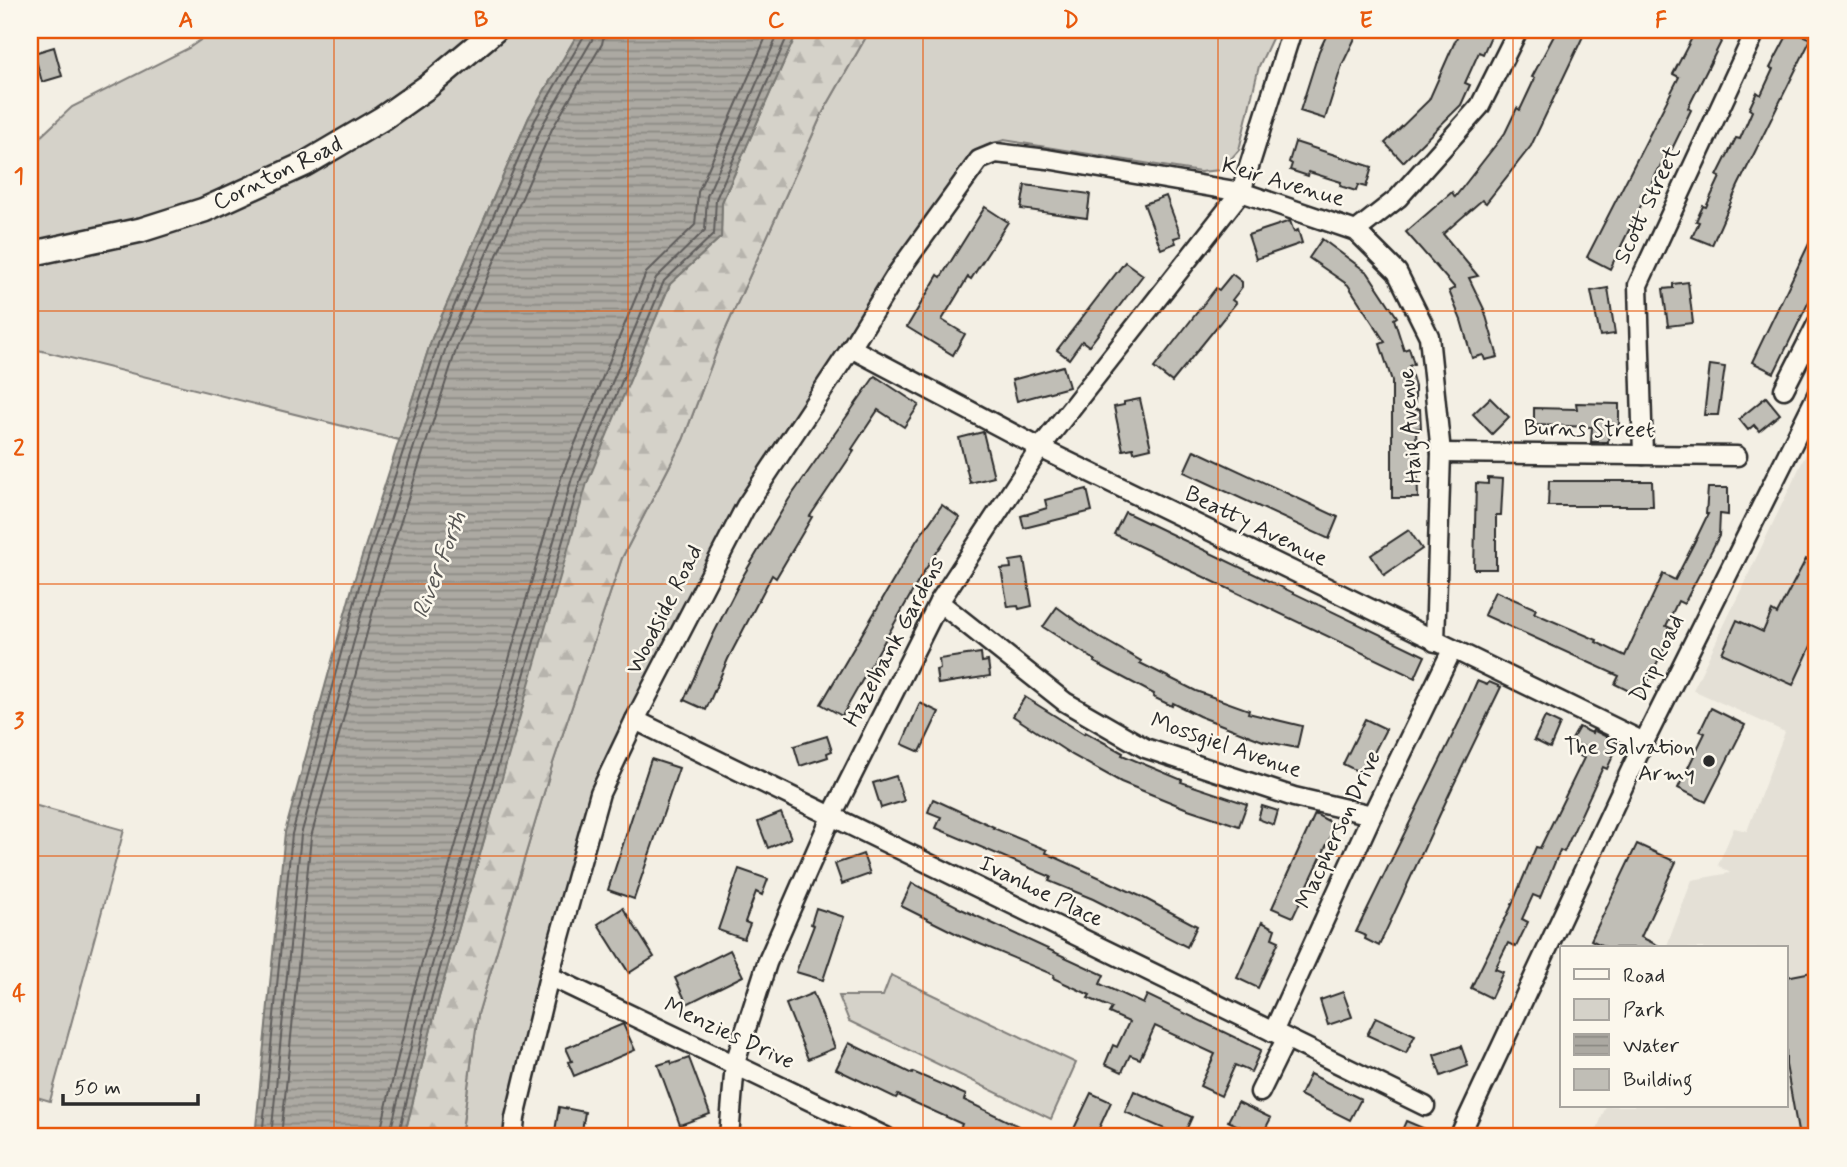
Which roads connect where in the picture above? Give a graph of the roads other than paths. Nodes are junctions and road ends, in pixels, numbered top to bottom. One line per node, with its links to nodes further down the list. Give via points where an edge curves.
1 (495, 30): 8 (main road, Cornton Road, via 427,87 305,164 204,210 141,230)
2 (1292, 30): 6 (street)
3 (1518, 30): 7 (street, Keir Avenue, via 1480,106 1398,198)
4 (1756, 30): 15 (street, Scott Street, via 1639,285)
5 (979, 160): 6 (street, Keir Avenue, via 996,153 1046,159); 10 (street, Woodside Road, via 895,275)
6 (1241, 192): 7 (street, Keir Avenue); 13 (street, Hazelbank Gardens)
7 (1356, 231): 14 (street, Haig Avenue, via 1397,272 1429,336)
8 (30, 254)
9 (1817, 324): 11 (street)
10 (851, 348): 13 (street, Beatty Avenue); 20 (street, Woodside Road, via 746,506)
11 (1784, 389)
12 (1817, 395): 21 (street, Drip Road)
13 (1040, 448): 17 (street, Hazelbank Gardens); 18 (street, Beatty Avenue)
14 (1441, 453): 15 (street, Burns Street); 18 (street, Haig Avenue)
15 (1643, 455): 16 (street, Burns Street)
16 (1737, 456)
17 (940, 602): 22 (street, Mossgiel Avenue, via 1065,702 1145,748 1294,797); 23 (street, Hazelbank Gardens)
18 (1435, 642): 19 (street, Beatty Avenue)
19 (1452, 650): 21 (street, Beatty Avenue); 22 (street, Macpherson Drive)
20 (635, 720): 23 (street, Ivanhoe Place); 24 (street, Woodside Road, via 600,793)
21 (1644, 742): 32 (street, Drip Road)
22 (1371, 815): 25 (street, Macpherson Drive)
23 (831, 817): 25 (street, Ivanhoe Place); 26 (street, Hazelbank Gardens, via 767,963)
24 (549, 976): 26 (street, Menzies Drive); 29 (street, Woodside Road)
25 (1279, 1036): 27 (street, Macpherson Drive); 28 (street, Ivanhoe Place)
26 (735, 1063): 30 (street, Hazelbank Gardens); 31 (street, Menzies Drive)
27 (1259, 1092)
28 (1425, 1106)
29 (513, 1137)
30 (729, 1137)
31 (886, 1137)
32 (1458, 1137)

